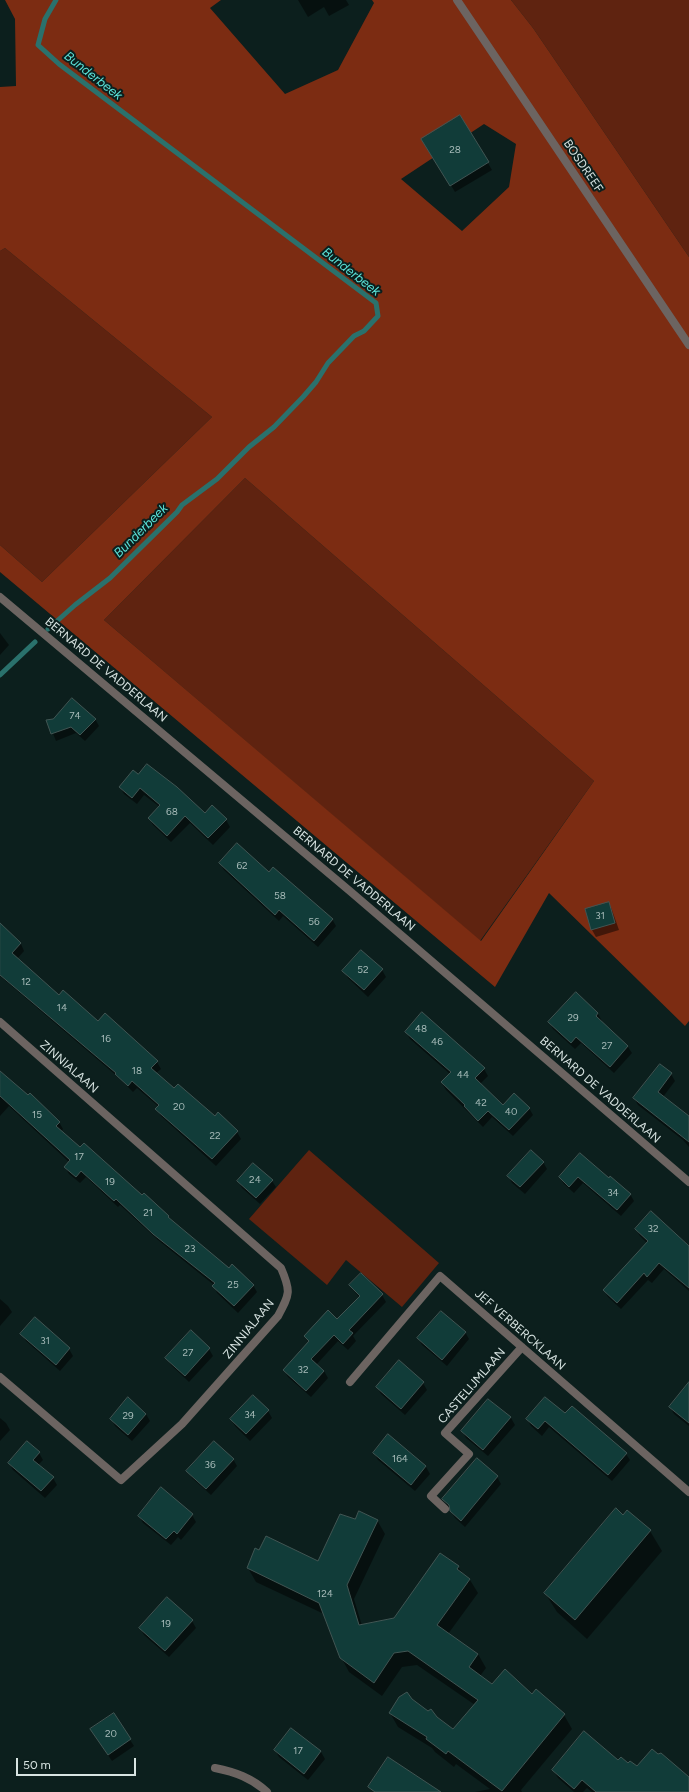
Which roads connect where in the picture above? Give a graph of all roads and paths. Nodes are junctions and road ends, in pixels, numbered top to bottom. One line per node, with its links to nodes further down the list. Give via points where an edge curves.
1 (458, 0): 2 (street, BOSDREEF)
2 (689, 345)
3 (0, 598): 5 (street, BERNARD DE VADDERLAAN, via 351,892)
4 (0, 1022): 7 (street, ZINNIALAAN, via 281,1268 288,1284 288,1297 273,1321 182,1424 121,1480)
5 (689, 1182)
6 (522, 1347): 8 (street, JEF VERBERCKLAAN, via 440,1276); 9 (street, JEF VERBERCKLAAN); 10 (street, CASTELIJMLAAN, via 446,1433 469,1454 431,1496)
7 (0, 1377)
8 (350, 1382)
9 (689, 1492)
10 (445, 1509)
11 (215, 1768): 12 (street, via 236,1772 259,1784)
12 (267, 1792)

